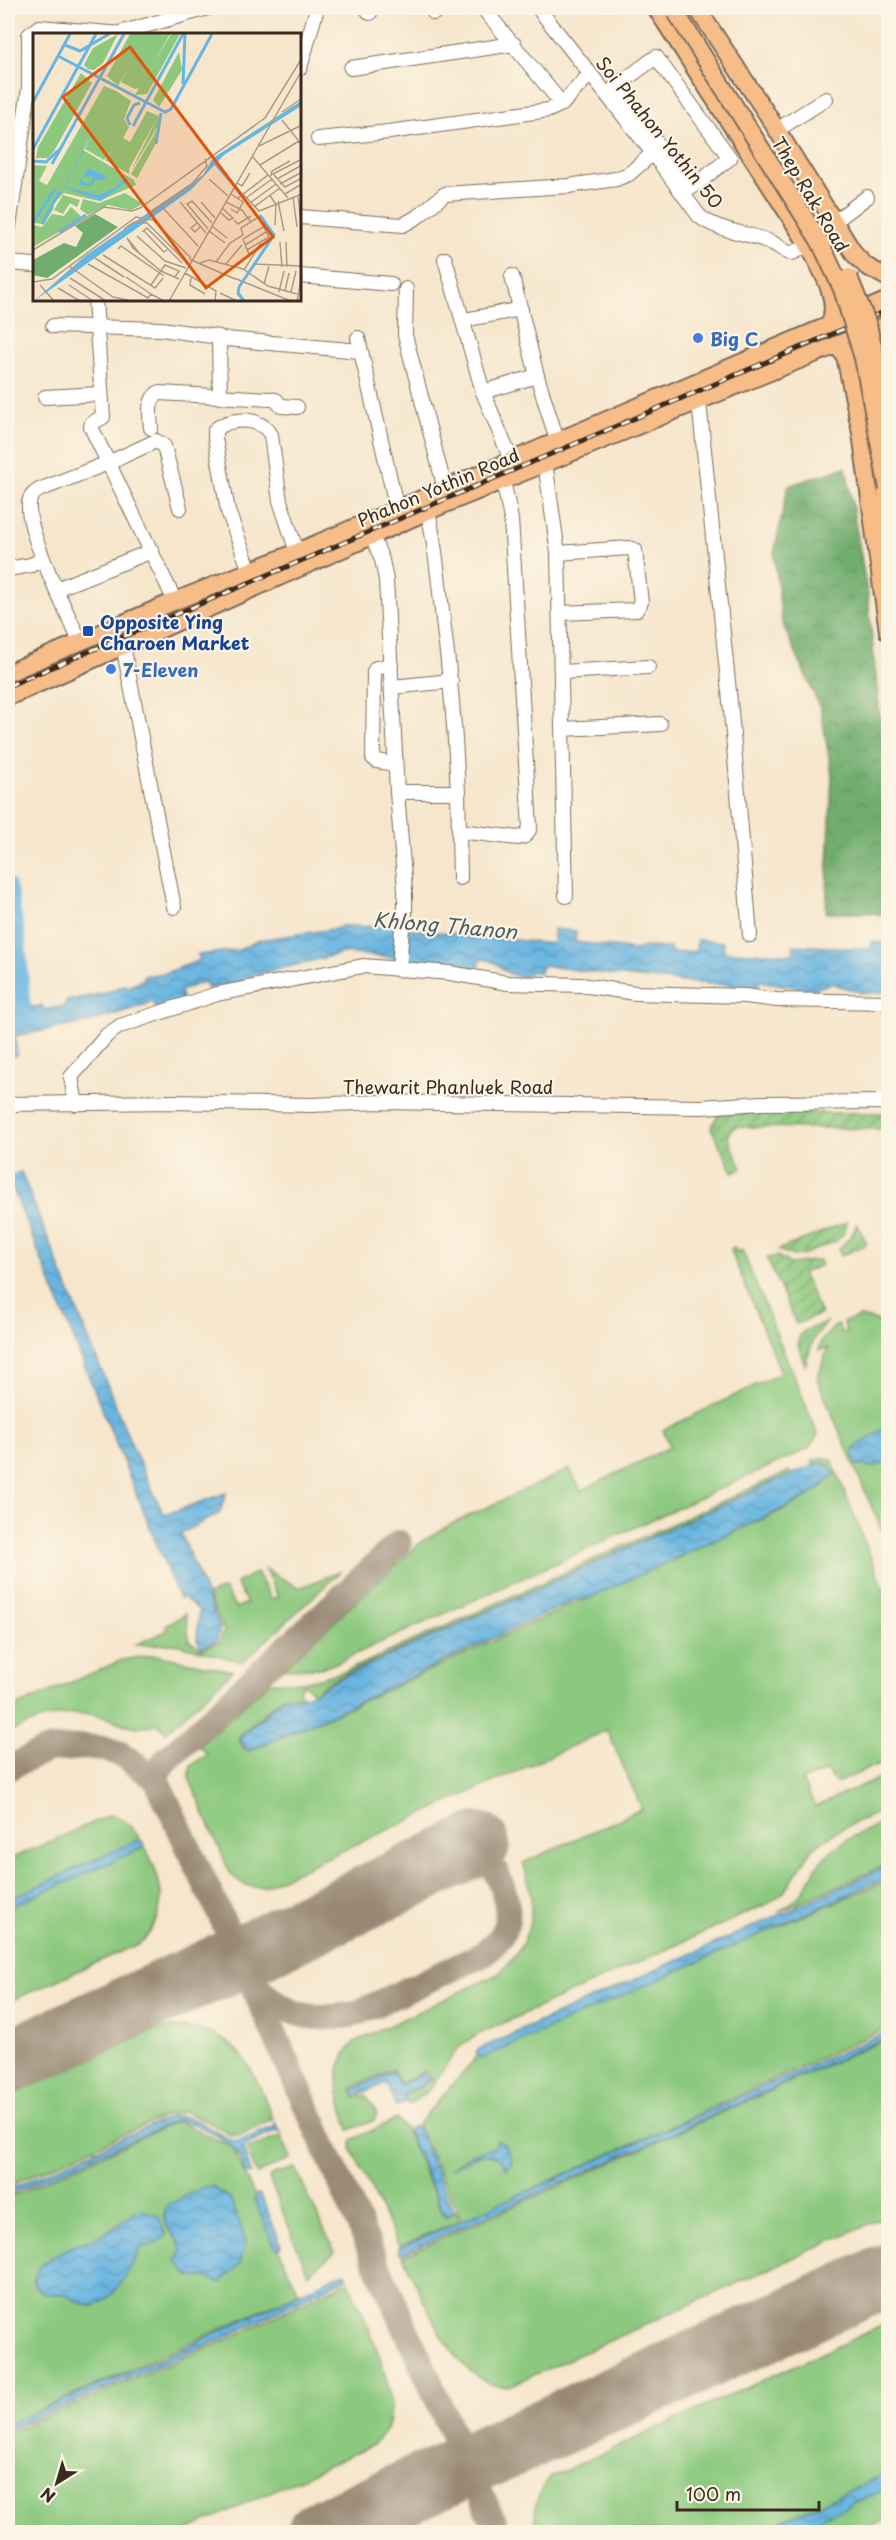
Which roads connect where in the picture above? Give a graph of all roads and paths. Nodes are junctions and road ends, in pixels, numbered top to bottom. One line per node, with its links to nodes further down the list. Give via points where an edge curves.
1 (208, 8): 9 (street)
2 (317, 8): 11 (street)
3 (656, 8): 15 (main road, Thep Rak Road)
4 (697, 8): 19 (main road, Thep Rak Road)
5 (677, 9): 56 (main road, Thep Rak Road, bridge, via 828,234 868,325); 63 (main road, Thep Rak Road, bridge, via 820,242 838,279 861,349)
6 (545, 10): 13 (street, Soi Phahon Yothin 50)
7 (487, 13): 10 (street)
8 (105, 33): 14 (street, via 39,27 33,30 29,35)
9 (120, 33)
10 (514, 44): 12 (street); 17 (street)
11 (302, 57)
12 (351, 68)
13 (590, 74): 17 (street); 22 (street, Soi Phahon Yothin 50)
14 (32, 89): 21 (street)
15 (712, 95): 18 (street); 25 (main road, Thep Rak Road)
16 (826, 99): 19 (street)
17 (562, 104): 20 (street, via 549,110)
18 (694, 109): 18 (street, via 656,57 615,87 691,188 730,158)
19 (777, 130): 23 (main road, Thep Rak Road)
20 (318, 139)
21 (28, 148): 28 (street)
22 (653, 153): 26 (street, via 629,174 616,179 444,194 403,225); 29 (street, Soi Phahon Yothin 50, via 706,222 792,253)
23 (819, 195): 25 (main road, via 820,206 814,216 803,219); 27 (main road, Thep Rak Road)
24 (867, 198): 27 (street)
25 (790, 212): 29 (main road, Thep Rak Road)
26 (302, 217)
27 (834, 222): 35 (main road, Thep Rak Road, via 855,255)
28 (8, 233)
29 (807, 243): 43 (main road, Thep Rak Road, via 831,299 833,316)
30 (445, 259): 41 (street)
31 (8, 263): 32 (street)
32 (33, 265)
33 (302, 276): 36 (street)
34 (512, 276): 40 (street)
35 (888, 278)
36 (390, 284)
37 (406, 289): 65 (street, via 405,335)
38 (888, 300): 43 (main road, Phahon Yothin Road)
39 (94, 302): 45 (street)
40 (522, 309): 41 (street); 48 (street)
41 (464, 320): 49 (street)
42 (888, 324): 47 (main road, Phahon Yothin Road)
43 (829, 325): 59 (main road, Phahon Yothin Road)
44 (53, 326): 45 (street)
45 (96, 327): 50 (street); 51 (street, via 161,329 219,337)
46 (226, 339): 68 (street, via 359,345)
47 (836, 345): 53 (main road, Phahon Yothin Road); 58 (main road, via 845,357)
48 (537, 376): 49 (street); 59 (street)
49 (483, 392): 60 (street)
50 (101, 394): 52 (street); 62 (street, via 103,417 91,427)
51 (220, 396): 55 (street, via 271,399 281,406); 57 (street, via 158,393 150,405)
52 (45, 397)
53 (699, 402): 61 (main road, Phahon Yothin Road); 101 (street)
54 (888, 405): 58 (main road, via 878,405 865,414)
55 (297, 408)
56 (888, 413)
57 (150, 428)
58 (861, 433): 82 (main road)
59 (557, 440): 60 (main road, Phahon Yothin Road)
60 (511, 460): 65 (main road, Phahon Yothin Road)
61 (545, 462): 64 (main road, Phahon Yothin Road); 72 (street)
62 (108, 463): 67 (street, via 151,441 159,442 164,446); 71 (street); 74 (street, via 32,496 28,507)
63 (886, 467): 66 (main road, Thep Rak Road, bridge); 73 (main road, bridge)
64 (503, 480): 69 (main road, Phahon Yothin Road); 97 (street, via 511,519 530,828 527,835 518,838)
65 (445, 489): 68 (main road, Phahon Yothin Road)
66 (888, 489)
67 (180, 508)
68 (397, 510): 75 (main road, Phahon Yothin Road)
69 (428, 512): 70 (main road, Phahon Yothin Road); 89 (street, via 437,552)
70 (372, 536): 75 (main road, Phahon Yothin Road); 85 (street, via 386,580)
71 (152, 551): 78 (street); 79 (street)
72 (558, 553): 80 (street); 80 (street, via 635,550 641,602 636,610)
73 (888, 555)
74 (44, 559): 76 (street); 78 (street)
75 (299, 560): 77 (main road, Phahon Yothin Road); 77 (street, via 280,501 268,428 251,421 220,425 215,438 228,511); 81 (main road, Phahon Yothin Road)
76 (8, 569)
77 (250, 571): 79 (main road, Phahon Yothin Road)
78 (56, 589): 83 (street)
79 (175, 601): 81 (main road, via 182,609); 83 (main road, Phahon Yothin Road)
80 (561, 613): 87 (street)
81 (181, 619): 84 (main road, Phahon Yothin Road)
82 (888, 632)
83 (80, 641): 88 (main road, Phahon Yothin Road)
84 (123, 645): 91 (main road, Phahon Yothin Road); 100 (street)
85 (392, 665): 90 (street); 94 (street, via 376,668 374,672 373,758)
86 (648, 667): 87 (street)
87 (562, 672): 93 (street)
88 (8, 673)
89 (451, 681): 90 (street); 96 (street)
90 (392, 687): 94 (street)
91 (8, 697)
92 (660, 724): 93 (street)
93 (563, 729): 99 (street)
94 (395, 764): 95 (street)
95 (397, 792): 96 (street); 102 (street, via 405,890)
96 (459, 792): 97 (street)
97 (459, 831): 98 (street)
98 (460, 878)
99 (566, 896)
100 (174, 907)
101 (750, 935)
102 (399, 970): 103 (street, via 635,993); 106 (street, via 363,966 267,983 217,994 113,1029 71,1077)
103 (888, 1002)
104 (888, 1102): 106 (street, Thewarit Phanluek Road, via 702,1107 392,1102)
105 (8, 1104): 106 (street, Thewarit Phanluek Road)
106 (76, 1104)

